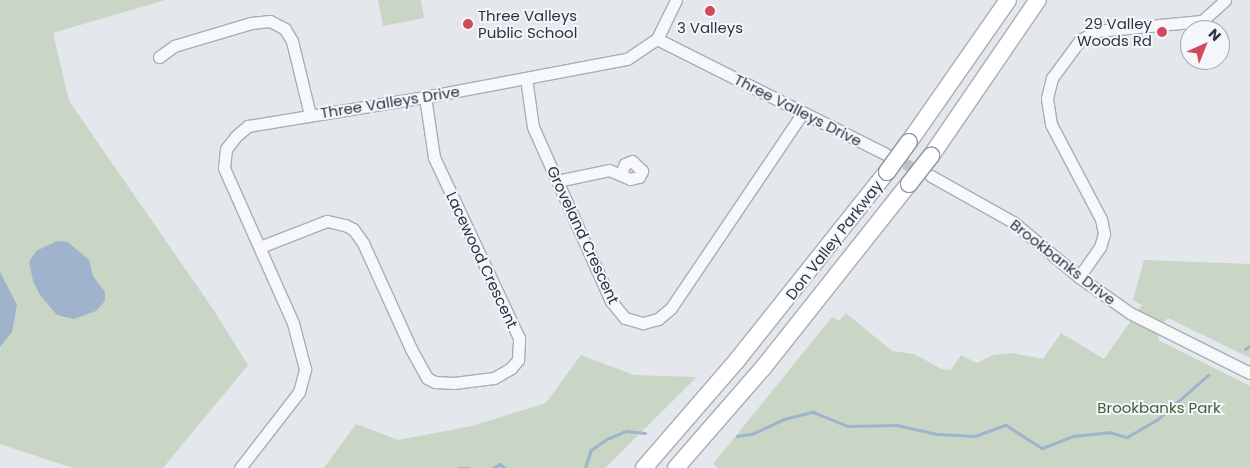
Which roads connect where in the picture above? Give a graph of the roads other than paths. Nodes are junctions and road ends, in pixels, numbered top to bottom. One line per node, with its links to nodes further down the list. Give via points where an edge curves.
1 (676, 0): 5 (street)
2 (1008, 0): 19 (highway, Don Valley Parkway, bridge, via 887,172 757,337)
3 (1038, 0): 20 (highway, Don Valley Parkway, bridge, via 931,156 763,368)
4 (1225, 0): 16 (street, via 1202,21 1096,32 1080,40 1052,78 1047,98 1051,124 1101,220 1104,234 1100,247)
5 (657, 39): 7 (street, Three Valleys Drive, via 627,59); 10 (street, Three Valleys Drive)
6 (159, 58): 9 (street, via 174,46 251,23 270,21 285,29 292,41)
7 (526, 78): 8 (street, Three Valleys Drive); 14 (street, Groveland Crescent, via 533,127)
8 (424, 97): 9 (street, Three Valleys Drive); 15 (street, Lacewood Crescent, via 434,158 519,338 518,360 511,368 494,378 454,383 427,378 410,349 363,243 353,229 345,225 327,221)
9 (310, 114): 15 (street, Three Valleys Drive, via 248,126 226,149 224,168)
10 (802, 114): 11 (street, Three Valleys Drive); 14 (street, Groveland Crescent, via 671,308 650,322 626,318 611,301)
11 (886, 154)
12 (621, 173): 14 (street, via 610,170)
13 (931, 176): 16 (street, Brookbanks Drive, via 1014,222)
14 (557, 181)
15 (260, 247): 18 (street, Three Valleys Drive, via 293,323 305,369 299,392)
16 (1079, 277): 17 (street, Brookbanks Drive, via 1130,313)
17 (1250, 373)
18 (240, 468)
19 (644, 468)
20 (676, 468)

